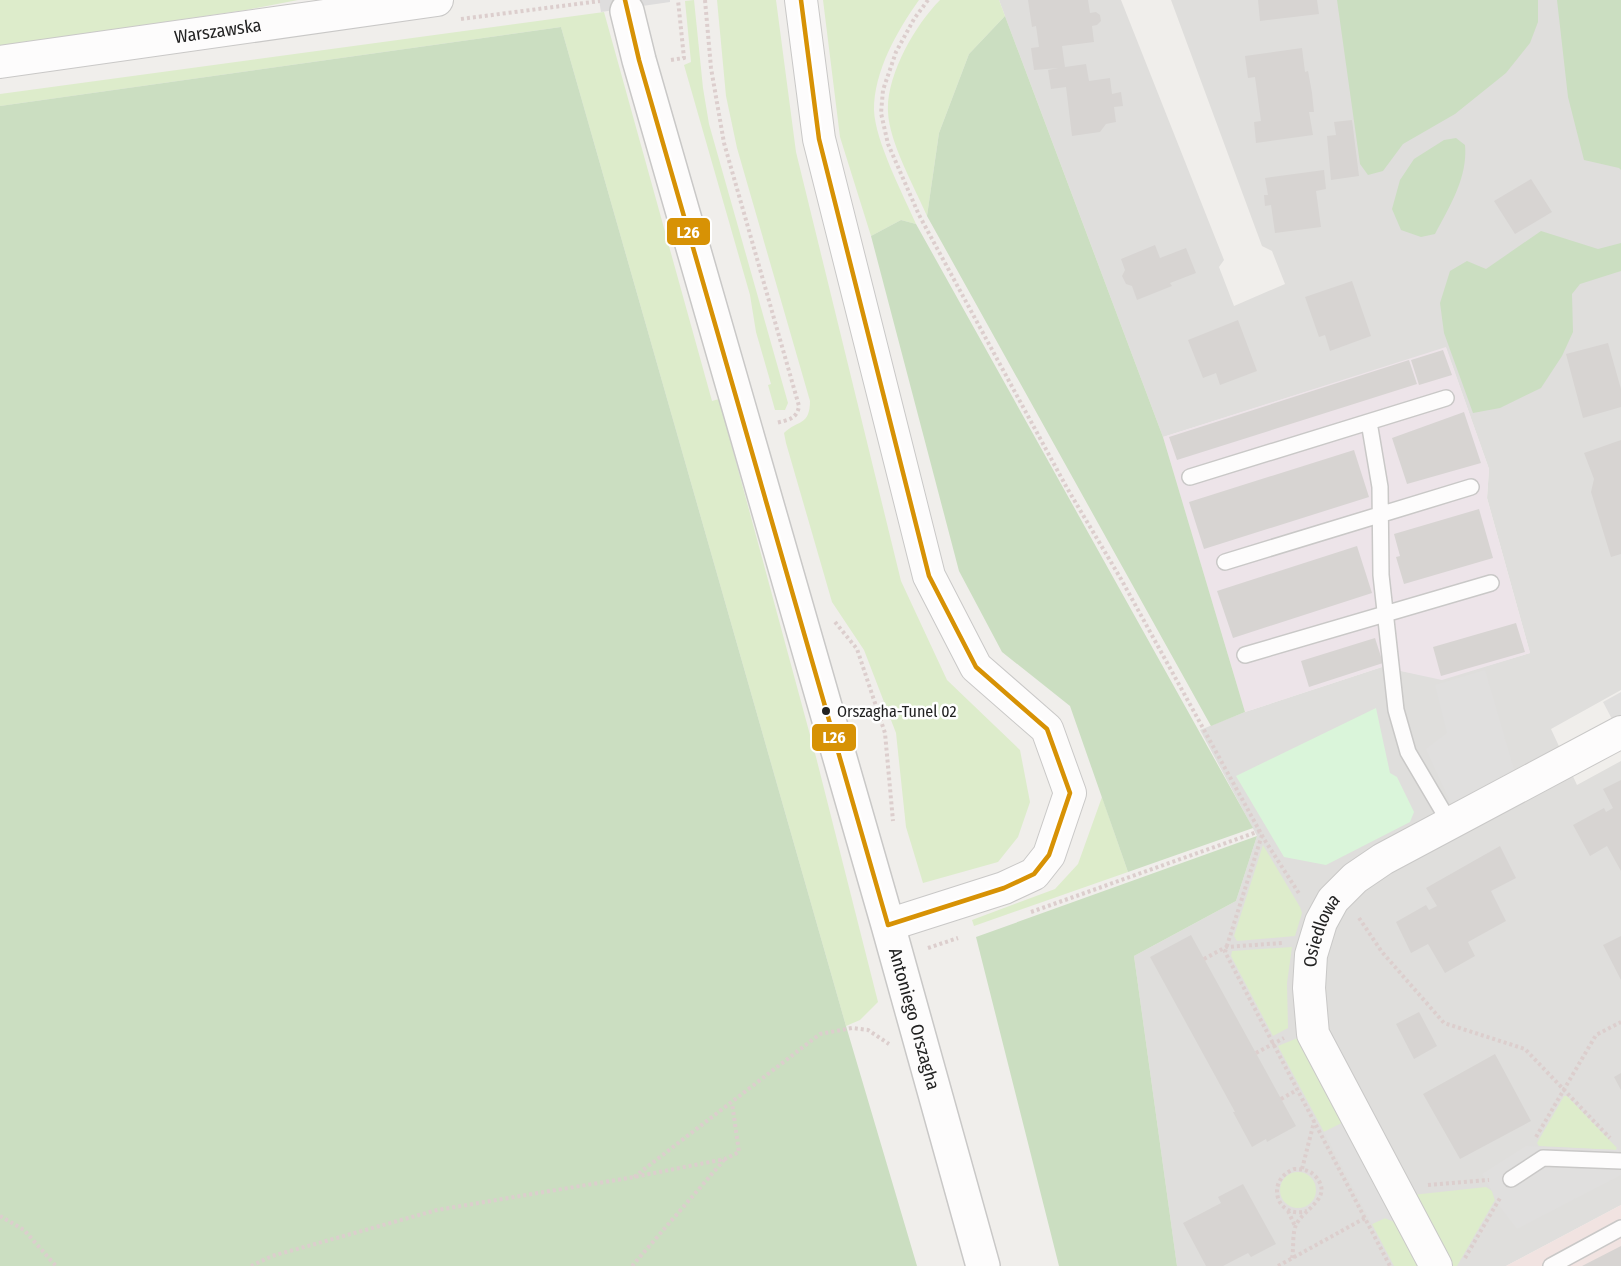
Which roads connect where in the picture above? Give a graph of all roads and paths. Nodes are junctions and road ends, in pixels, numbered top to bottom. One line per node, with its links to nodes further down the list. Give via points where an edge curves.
1 (678, 0): 7 (path, via 684,58)
2 (705, 0): 11 (path, via 711,68 724,143 799,405 794,418)
3 (801, 0): 25 (street, via 819,139 929,576 976,667 1047,729 1070,793 1049,855 1034,874 1004,888)
4 (928, 0): 21 (path, via 896,52 883,90 881,113 888,144 945,264)
5 (614, 6): 6 (path); 25 (street, Antoniego Orszagha, via 639,60)
6 (449, 10): 8 (street, Warszawska)
7 (670, 61)
8 (0, 62)
9 (1446, 398): 10 (lane)
10 (1369, 422): 12 (lane); 14 (lane, via 1380,487)
11 (770, 425)
12 (1190, 477)
13 (1471, 487): 14 (lane)
14 (1380, 515): 15 (lane); 17 (lane)
15 (1225, 562)
16 (1491, 583): 17 (lane)
17 (1385, 615): 18 (lane); 20 (lane, via 1396,710 1408,752)
18 (1245, 655)
19 (1621, 732): 20 (street, Osiedlowa)
20 (1451, 825): 43 (street, Osiedlowa, via 1383,859 1355,878 1333,900 1311,955 1313,1034)
21 (1260, 831): 22 (path); 23 (path)
22 (1304, 901)
23 (1028, 913)
24 (1353, 914): 37 (path, via 1444,1023 1525,1048)
25 (888, 925): 54 (street, Antoniego Orszagha)
26 (961, 937): 28 (path)
27 (1286, 943): 29 (path, via 1226,947)
28 (928, 948)
29 (1204, 959)
30 (1287, 1036): 32 (path)
31 (891, 1045): 35 (path, via 868,1030 852,1028 820,1034)
32 (1256, 1053)
33 (1297, 1090): 34 (path)
34 (1281, 1099)
35 (732, 1103): 38 (path, via 739,1152); 41 (path)
36 (1314, 1122): 40 (path)
37 (1613, 1141)
38 (725, 1159): 41 (path); 53 (path)
39 (1621, 1161): 42 (lane, via 1543,1158)
40 (1302, 1168): 44 (path, via 1287,1172 1278,1183 1278,1198); 45 (path, via 1315,1176 1321,1189 1317,1202)
41 (634, 1177): 52 (path, via 437,1210 273,1256)
42 (1511, 1179): 43 (path)
43 (1395, 1188): 56 (street, Osiedlowa)
44 (1286, 1209): 45 (path); 48 (path)
45 (1307, 1211): 48 (path)
46 (0, 1216): 51 (path, via 24,1230)
47 (1365, 1218): 50 (path)
48 (1295, 1226): 50 (path)
49 (1621, 1228): 57 (lane)
50 (1292, 1258): 55 (path)
51 (56, 1266)
52 (251, 1266)
53 (632, 1266)
54 (983, 1266)
55 (1278, 1266)
56 (1436, 1266)
57 (1551, 1266)

